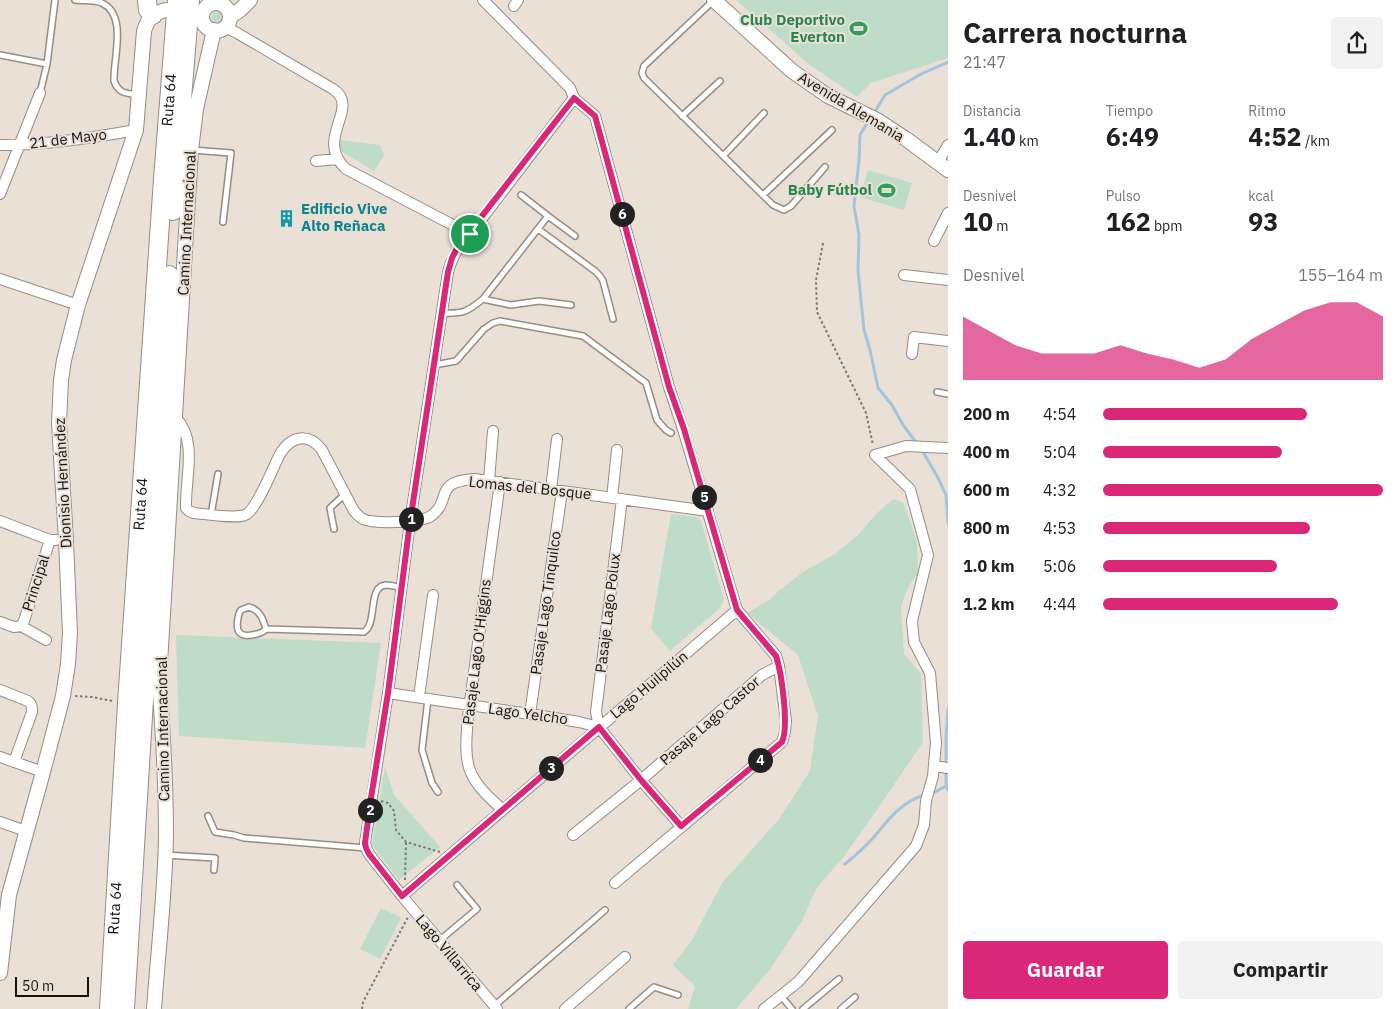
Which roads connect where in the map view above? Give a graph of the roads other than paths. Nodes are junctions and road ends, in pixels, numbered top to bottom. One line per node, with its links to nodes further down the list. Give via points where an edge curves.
1 (55, 0): 11 (lane)
2 (75, 0): 14 (lane, via 101,3 111,11 118,26 116,85 122,92)
3 (240, 0): 7 (street)
4 (250, 0): 9 (street)
5 (483, 0): 15 (street, via 570,88)
6 (714, 0): 17 (lane, via 643,69 645,80); 27 (street, Avenida Alemania, via 798,76 828,96 877,120)
7 (206, 4): 9 (street, via 228,9); 9 (street, via 203,22 210,29); 117 (highway, Ruta 64, via 170,243)
8 (161, 6): 14 (street, Dionisio Hernández, via 148,20 144,31); 116 (highway, Ruta 64, via 163,180)
9 (223, 25): 23 (street, Camino Internacional, via 196,109); 25 (street, via 339,95 343,110 334,138)
10 (0, 55): 11 (lane)
11 (47, 64): 13 (lane)
12 (720, 81): 17 (lane)
13 (40, 93): 21 (street)
14 (139, 96): 18 (street, Dionisio Hernández)
15 (574, 98): 36 (street); 54 (street, via 595,116 669,387)
16 (764, 113): 24 (lane)
17 (682, 116): 24 (lane)
18 (136, 130): 21 (street, 21 de Mayo, via 78,140); 44 (street, Dionisio Hernández)
19 (832, 130): 31 (lane)
20 (0, 144): 21 (street, 21 de Mayo)
21 (19, 144): 29 (street)
22 (948, 145): 27 (street)
23 (191, 150): 34 (lane, via 231,153); 52 (street, Camino Internacional)
24 (722, 156): 31 (lane)
25 (338, 159): 26 (street); 36 (street, via 352,172)
26 (316, 161)
27 (943, 166)
28 (825, 167): 31 (lane, via 784,210)
29 (0, 194)
30 (521, 196): 33 (lane)
31 (763, 196)
32 (948, 214): 38 (street)
33 (548, 216): 35 (lane); 37 (lane)
34 (223, 222)
35 (538, 229): 42 (lane); 46 (lane, via 595,270 603,281)
36 (470, 234): 45 (street, via 452,258)
37 (575, 236)
38 (934, 242)
39 (904, 275): 41 (street)
40 (0, 279): 44 (street)
41 (948, 280)
42 (483, 299): 43 (lane, via 511,305 539,301); 45 (lane, via 462,313)
43 (570, 304)
44 (78, 305): 72 (street, Dionisio Hernández, via 64,360 59,401)
45 (442, 313): 49 (street)
46 (613, 319)
47 (948, 341): 48 (street, via 914,336)
48 (912, 354)
49 (434, 365): 54 (lane, via 456,361 484,329 500,321 583,336 646,383 656,420 666,430); 69 (street)
50 (937, 392): 51 (lane)
51 (948, 394)
52 (176, 418): 65 (street, Camino Internacional, via 182,425 189,447 186,508); 101 (street, Camino Internacional, via 159,680 164,749)
53 (493, 430): 59 (street)
54 (676, 432): 66 (street)
55 (557, 439): 61 (street)
56 (948, 448): 89 (street, via 906,446 875,455 910,490 928,555 912,621 914,642 930,674 936,743)
57 (617, 450): 64 (street, Pasaje Lago Polux)
58 (218, 474): 67 (lane)
59 (489, 481): 60 (street, Lomas del Bosque); 69 (street, Lomas del Bosque, via 456,482 445,490 435,512)
60 (500, 482): 61 (street, Lomas del Bosque); 84 (street, Pasaje Lago O'Higgins)
61 (551, 489): 62 (street, Lomas del Bosque)
62 (562, 491): 64 (street, Lomas del Bosque); 85 (street, Pasaje Lago Tinquilco)
63 (345, 493): 67 (street, Lomas del Bosque, via 322,450 304,438 285,446 256,505 248,513); 69 (street, Lomas del Bosque, via 354,511 364,520); 70 (lane, via 330,508)
64 (617, 498): 66 (street, Lomas del Bosque); 86 (street, Pasaje Lago Polux, via 596,712)
65 (189, 511): 67 (street, Lomas del Bosque)
66 (708, 511): 75 (street)
67 (211, 515)
68 (0, 521): 71 (street)
69 (410, 522): 73 (street)
70 (334, 529)
71 (50, 540): 72 (street); 77 (street, Principal)
72 (66, 541): 91 (street, Dionisio Hernández, via 68,664)
73 (402, 588): 78 (lane, via 385,585 377,590 369,628 364,632); 82 (street)
74 (433, 595): 83 (street)
75 (737, 610): 80 (street, via 771,649); 86 (street, Lago Huilpilún)
76 (0, 622): 77 (street, Principal)
77 (21, 626): 79 (street, Principal)
78 (266, 629): 78 (lane, via 263,618 254,608 241,610 240,633 259,634)
79 (46, 640)
80 (779, 666): 92 (street, Pasaje Lago Castor, via 762,675); 97 (street, via 786,722 782,742)
81 (0, 690): 88 (street, via 28,701 32,707)
82 (388, 693): 83 (street, Lago Yelcho); 100 (street)
83 (424, 698): 84 (street, Lago Yelcho); 93 (lane, via 422,750)
84 (470, 706): 85 (street, Lago Yelcho); 94 (street, Pasaje Lago O'Higgins, via 465,753 467,765 479,786)
85 (530, 714): 86 (street, Lago Yelcho)
86 (599, 727): 92 (street); 94 (street, Lago Huilpilún)
87 (0, 757): 88 (street)
88 (14, 762): 91 (street)
89 (934, 766): 90 (street); 113 (street, via 924,825 916,846 798,982)
90 (948, 768)
91 (43, 772): 98 (street, Dionisio Hernández)
92 (641, 780): 97 (street); 99 (street, Pasaje Lago Castor)
93 (438, 792)
94 (503, 810): 106 (street, Lago Huilpilún)
95 (208, 816): 100 (lane, via 215,832 244,838)
96 (0, 822): 98 (street)
97 (681, 826): 103 (street)
98 (26, 830): 105 (street, Dionisio Hernández)
99 (573, 835)
100 (366, 848): 106 (street, Lago Villarrica)
101 (165, 855): 102 (lane, via 215,858); 118 (street, Camino Internacional)
102 (214, 870)
103 (615, 883)
104 (457, 885): 108 (lane, via 477,909)
105 (4, 893): 110 (street, Dionisio Hernández)
106 (403, 894): 108 (street, Lago Villarrica)
107 (606, 910): 115 (lane)
108 (439, 941): 115 (street, Lago Villarrica)
109 (625, 957): 119 (street)
110 (0, 972)
111 (839, 979): 123 (lane)
112 (678, 995): 120 (lane, via 654,987)
113 (781, 996): 121 (street); 122 (lane)
114 (855, 997): 124 (lane)
115 (495, 1008)
116 (109, 1009)
117 (124, 1009)
118 (154, 1009)
119 (565, 1009)
120 (629, 1009)
121 (764, 1009)
122 (792, 1009)
123 (803, 1009)
124 (841, 1009)

